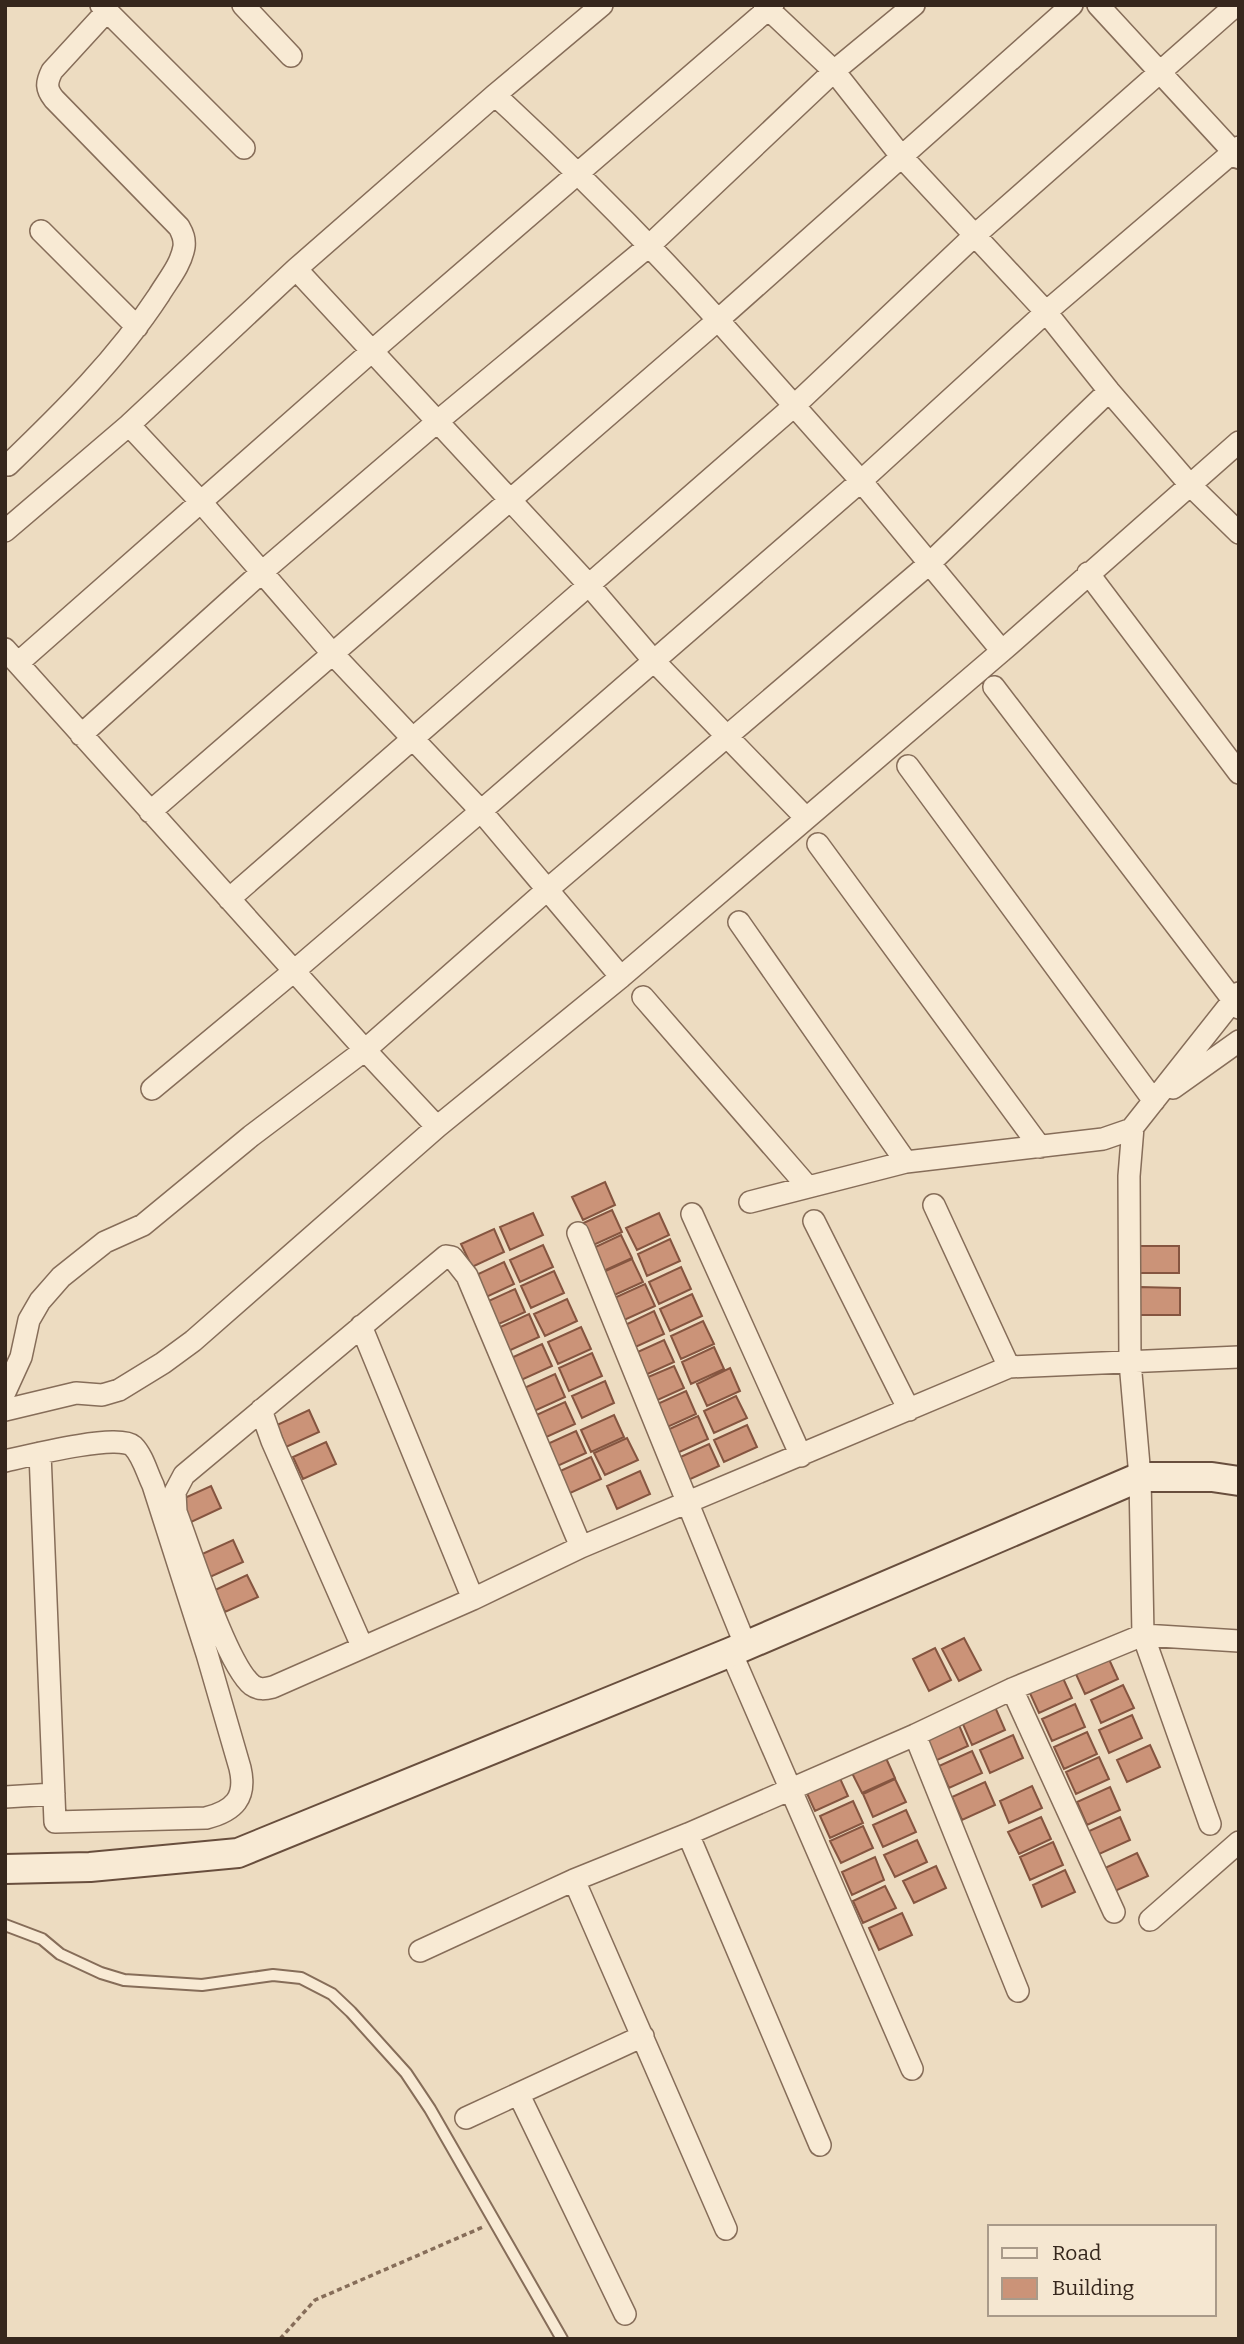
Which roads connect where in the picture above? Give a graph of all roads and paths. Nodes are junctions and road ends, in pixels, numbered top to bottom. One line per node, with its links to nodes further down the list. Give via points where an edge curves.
1 (243, 5): 9 (street)
2 (602, 5): 12 (street)
3 (914, 5): 10 (street)
4 (1072, 5): 15 (street)
5 (1098, 5): 11 (street)
6 (1236, 5): 11 (street)
7 (768, 7): 10 (street); 16 (street)
8 (104, 8): 13 (street); 23 (street, via 51,71 47,90 179,227 185,239 174,271)
9 (291, 55)
10 (834, 71): 15 (street); 19 (street)
11 (1158, 73): 14 (street); 18 (street)
12 (495, 95): 16 (street); 20 (street)
13 (244, 148)
14 (1237, 153): 21 (street)
15 (901, 156): 18 (street); 22 (street)
16 (579, 173): 19 (street); 24 (street)
17 (41, 231): 23 (street)
18 (974, 236): 21 (street); 26 (street)
19 (650, 245): 22 (street); 27 (street)
20 (296, 269): 24 (street); 28 (street)
21 (1046, 312): 25 (street); 31 (street)
22 (718, 320): 26 (street); 33 (street)
23 (138, 327): 30 (street, via 68,408)
24 (372, 351): 27 (street); 34 (street)
25 (1109, 391): 32 (street); 37 (street)
26 (794, 406): 31 (street); 40 (street)
27 (438, 421): 33 (street); 38 (street)
28 (129, 425): 34 (street); 35 (street)
29 (1239, 442): 32 (street)
30 (8, 465)
31 (861, 481): 37 (street); 44 (street)
32 (1190, 485): 36 (street); 39 (street)
33 (509, 499): 40 (street); 42 (street)
34 (201, 502): 38 (street); 43 (street)
35 (5, 531)
36 (1239, 533)
37 (930, 563): 41 (street); 47 (street)
38 (262, 572): 42 (street); 46 (street)
39 (1088, 573): 41 (street); 50 (street)
40 (587, 584): 44 (street); 48 (street)
41 (1002, 651): 53 (street)
42 (332, 653): 48 (street); 52 (street)
43 (12, 656): 46 (street)
44 (653, 660): 47 (street); 51 (street)
45 (994, 687): 61 (street)
46 (81, 735): 52 (street)
47 (728, 735): 53 (street); 55 (street)
48 (411, 738): 51 (street); 56 (street)
49 (908, 766): 65 (street)
50 (1239, 773)
51 (481, 811): 55 (street); 58 (street)
52 (150, 812): 56 (street)
53 (805, 817): 59 (street)
54 (818, 844): 68 (street)
55 (548, 889): 59 (street); 63 (street)
56 (229, 899): 58 (street)
57 (739, 922): 69 (street)
58 (295, 971): 63 (street); 64 (street)
59 (621, 977): 66 (street)
60 (643, 997): 70 (street)
61 (1237, 1000): 65 (street)
62 (1239, 1041): 65 (street)
63 (365, 1050): 66 (street); 80 (street, via 143,1225 105,1242 61,1278 29,1320 21,1357)
64 (152, 1089)
65 (1154, 1101): 67 (street)
66 (437, 1127): 81 (street, via 193,1341 141,1378 102,1395 76,1393)
67 (1132, 1129): 68 (street, via 1103,1139); 78 (street)
68 (1040, 1147): 69 (street)
69 (906, 1161): 70 (street)
70 (808, 1187): 71 (street)
71 (750, 1202)
72 (934, 1205): 79 (street)
73 (692, 1214): 85 (street)
74 (814, 1221): 83 (street)
75 (578, 1233): 89 (street)
76 (361, 1326): 82 (street); 90 (street, via 440,1259 452,1257 472,1289); 91 (street)
77 (1239, 1357): 78 (street)
78 (1130, 1362): 79 (street); 87 (street)
79 (1009, 1367): 83 (street)
80 (5, 1392)
81 (5, 1410)
82 (261, 1410): 94 (street); 94 (street, via 184,1475 175,1492 176,1512 230,1653 244,1675 261,1689)
83 (909, 1410): 85 (street)
84 (40, 1453): 86 (street); 99 (street); 99 (street, via 116,1441 133,1447 143,1462 207,1654 243,1781 237,1801 222,1814 206,1818 55,1822)
85 (801, 1456): 89 (street)
86 (5, 1461)
87 (1140, 1477): 88 (main road); 92 (street); 95 (main road)
88 (1239, 1481)
89 (686, 1504): 90 (street); 95 (street)
90 (582, 1547): 91 (street)
91 (472, 1599): 94 (street)
92 (1143, 1635): 93 (street); 96 (street); 101 (street)
93 (1239, 1641)
94 (362, 1646)
95 (738, 1648): 98 (street); 104 (main road, via 238,1853 90,1867)
96 (1012, 1689): 97 (street); 106 (street)
97 (915, 1735): 98 (street); 110 (street)
98 (789, 1790): 102 (street); 112 (street)
99 (54, 1794): 100 (street)
100 (5, 1797)
101 (1210, 1824)
102 (688, 1834): 105 (street); 115 (street)
103 (1235, 1854): 107 (street)
104 (5, 1869)
105 (574, 1880): 109 (street); 111 (street)
106 (1114, 1912)
107 (1150, 1920)
108 (5, 1924): 116 (lane, via 42,1939 60,1954 124,1980 202,1985 273,1975 301,1978 332,1994 406,2073)
109 (420, 1951)
110 (1018, 1991)
111 (643, 2036): 113 (street); 117 (street)
112 (912, 2069)
113 (519, 2095): 114 (street); 118 (street)
114 (466, 2118)
115 (820, 2145)
116 (494, 2222): 119 (path, via 315,2300); 120 (lane)
117 (726, 2229)
118 (625, 2314)
119 (280, 2339)
120 (562, 2339)

